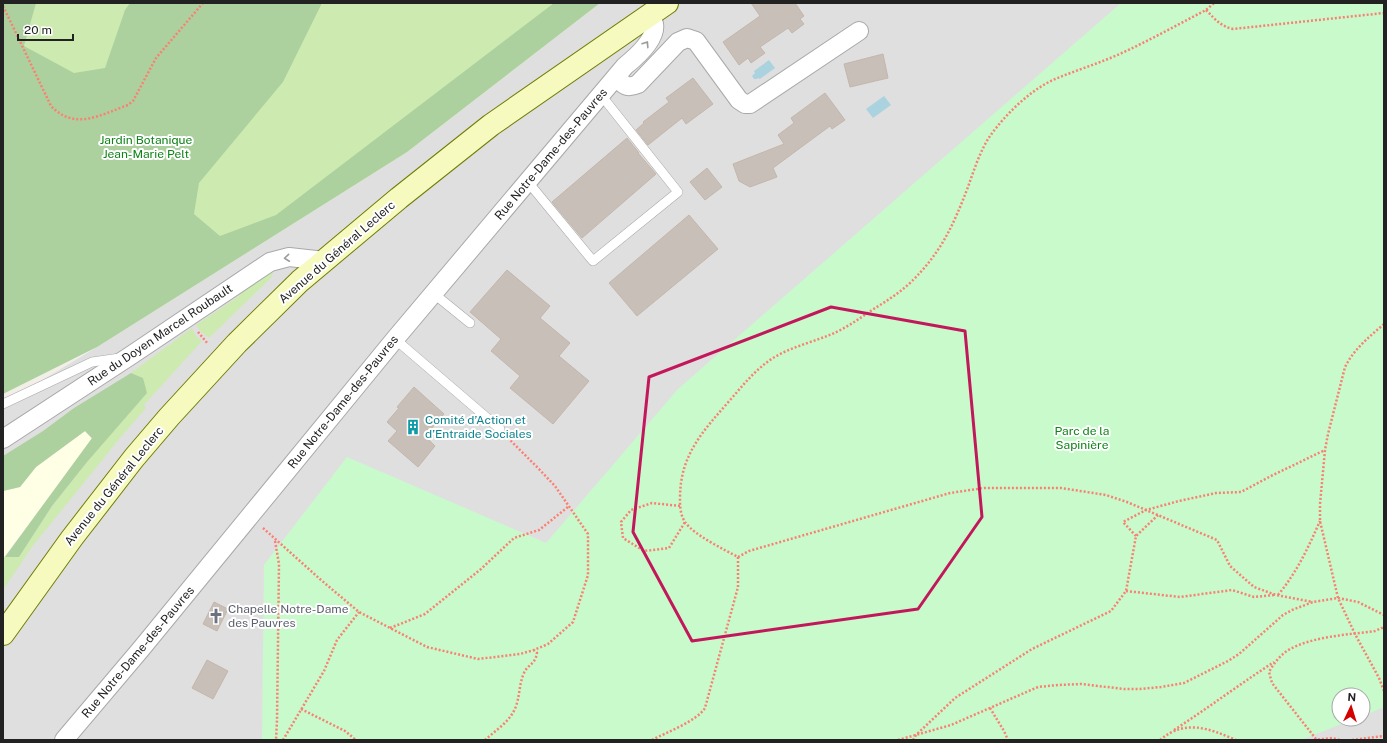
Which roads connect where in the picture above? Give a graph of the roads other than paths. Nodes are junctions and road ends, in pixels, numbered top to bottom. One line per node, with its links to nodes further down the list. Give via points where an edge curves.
1 (667, 3): 2 (main road, Avenue du Général Leclerc)
2 (649, 15): 3 (main road, Avenue du Général Leclerc); 5 (street, Rue Notre-Dame-des-Pauvres, one-way to 2, via 641,52 653,33 654,24)
3 (629, 29): 5 (street); 8 (main road, Avenue du Général Leclerc, via 491,125 399,198)
4 (859, 31): 5 (street, via 750,104 739,100 703,49 691,38 678,42 638,84 632,87 627,87)
5 (620, 72): 6 (street, Rue Notre-Dame-des-Pauvres)
6 (601, 95): 7 (street, Rue Notre-Dame-des-Pauvres); 7 (lane, via 678,192 594,261)
7 (528, 182): 9 (street, Rue Notre-Dame-des-Pauvres)
8 (326, 261): 12 (street, Rue du Doyen Marcel Roubault, one-way to 12, via 289,257 270,262); 16 (main road, Avenue du Général Leclerc, via 300,281 271,309 164,423 72,538)
9 (433, 293): 10 (lane); 11 (street, Rue Notre-Dame-des-Pauvres)
10 (470, 323)
11 (395, 339): 14 (lane); 17 (street, Rue Notre-Dame-des-Pauvres, via 141,650)
12 (130, 356): 13 (lane, via 92,362); 15 (street, Rue du Doyen Marcel Roubault)
13 (3, 404)
14 (500, 429)
15 (3, 439)
16 (3, 634)
17 (64, 740)

